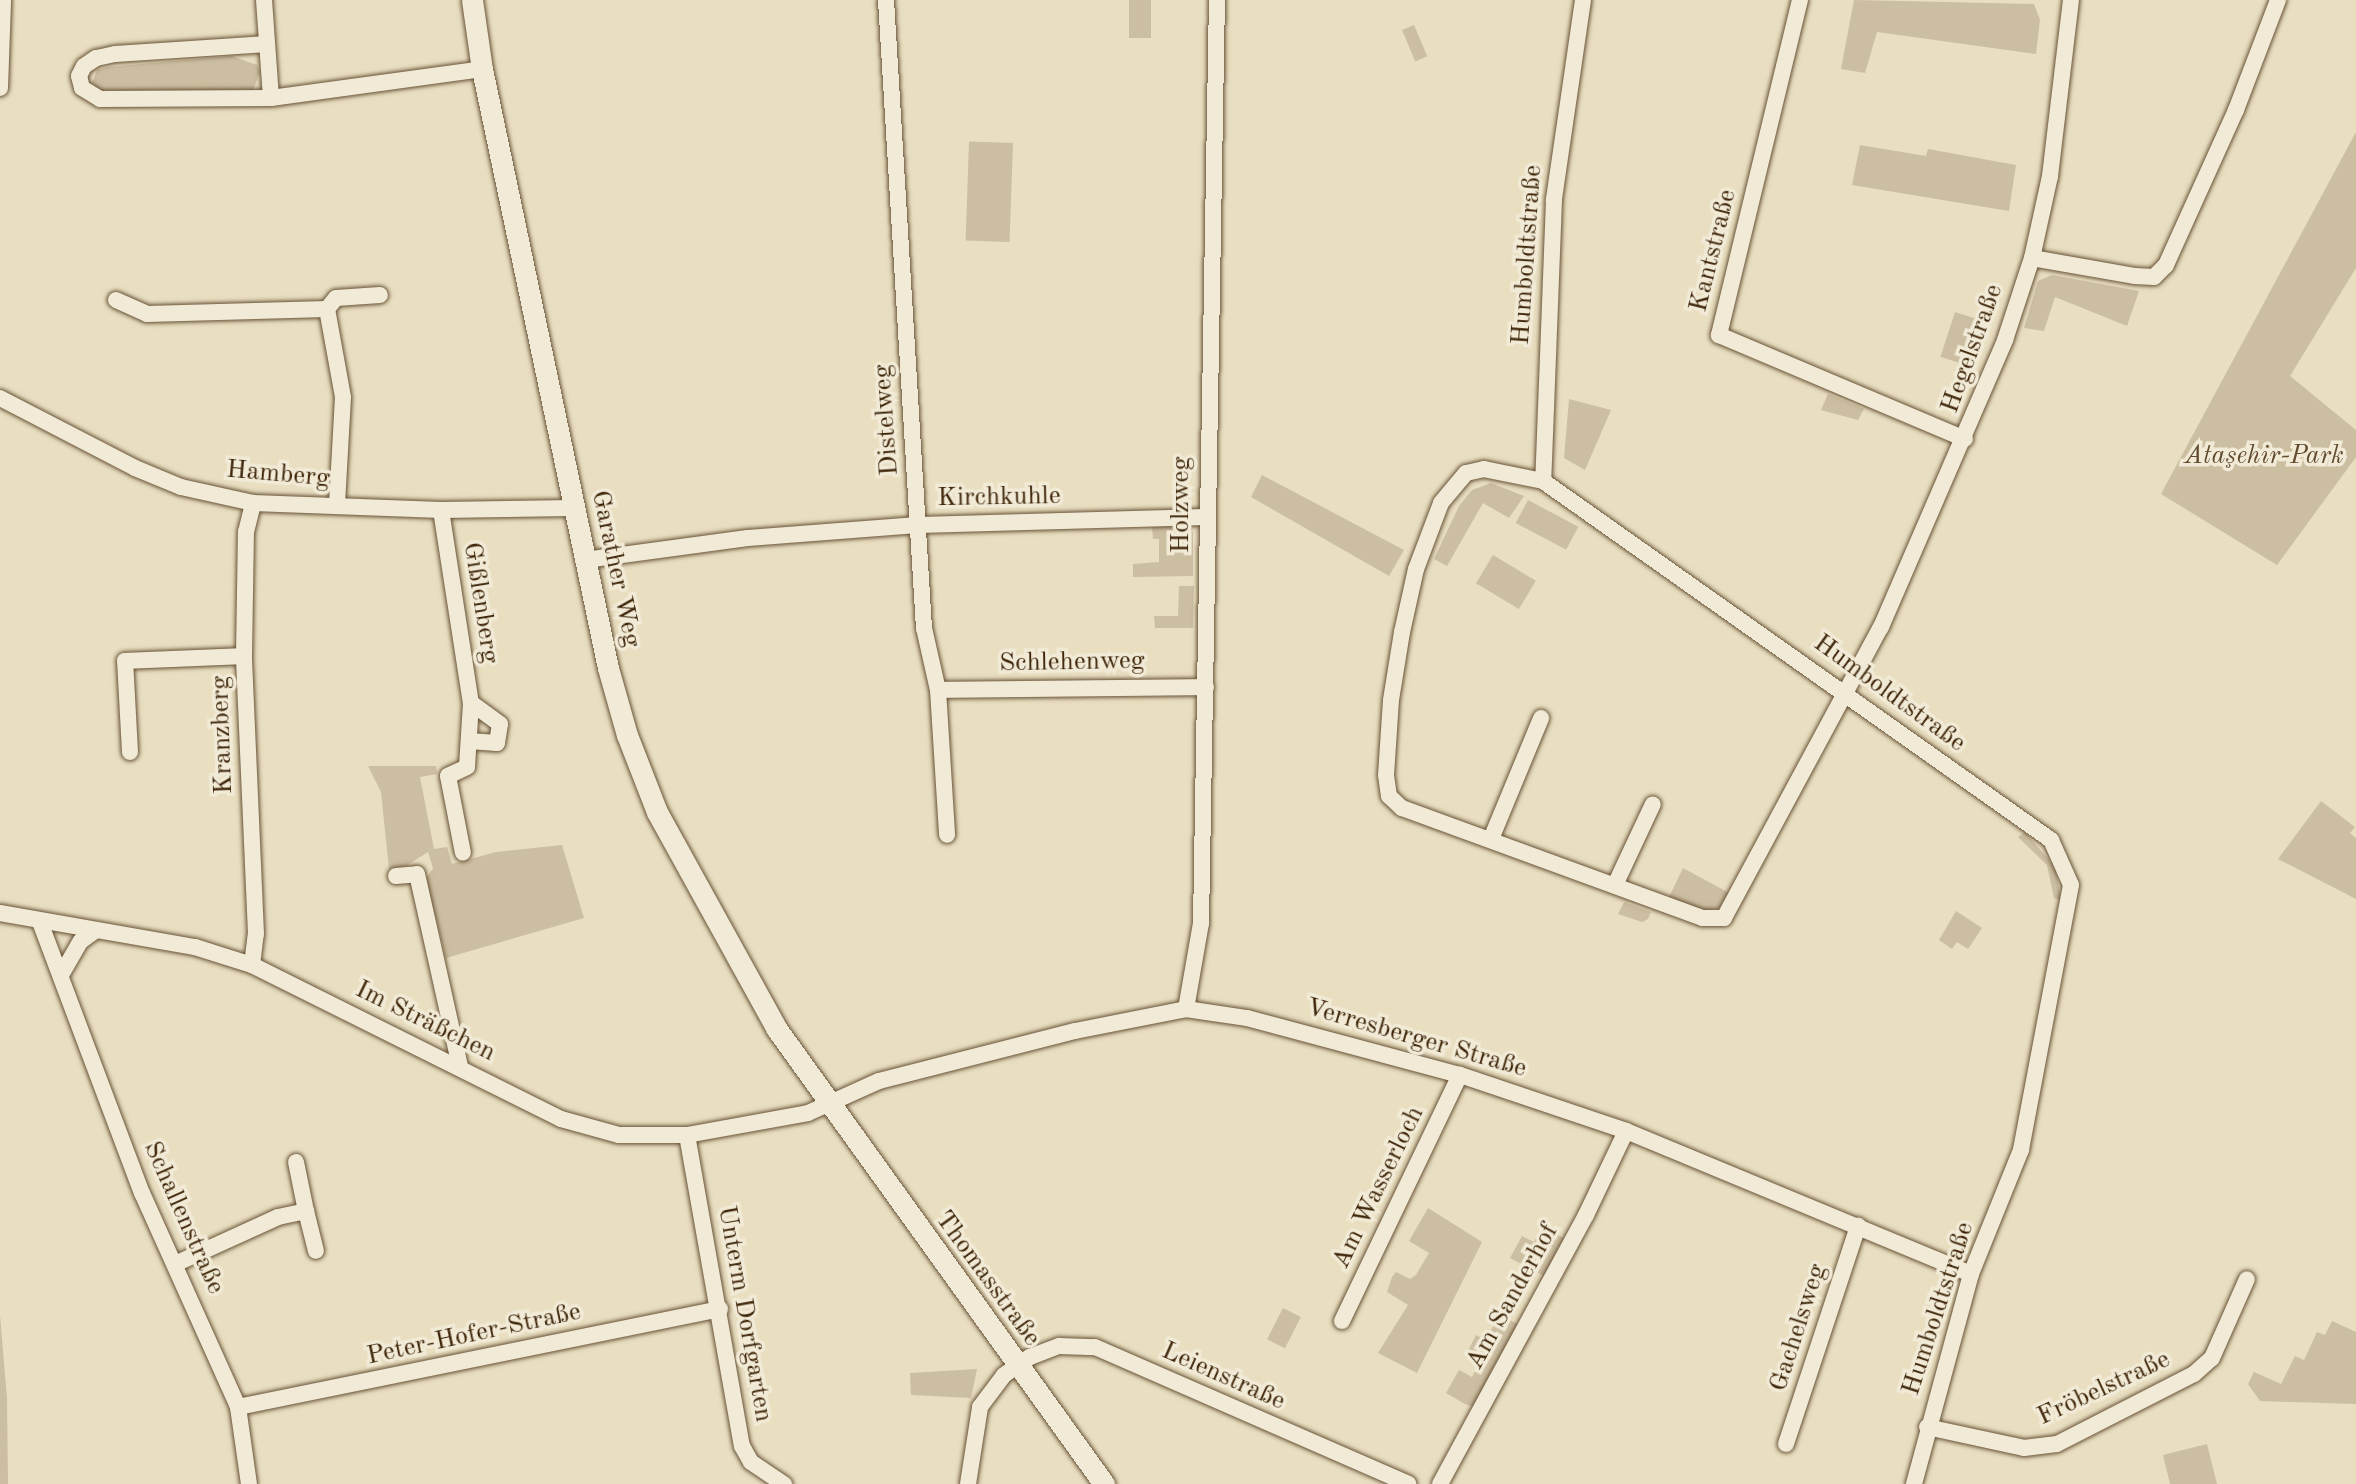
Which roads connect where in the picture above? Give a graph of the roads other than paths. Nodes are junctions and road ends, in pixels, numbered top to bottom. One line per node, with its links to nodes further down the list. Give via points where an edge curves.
1 (3, 0): 12 (street)
2 (264, 0): 10 (street)
3 (472, 0): 11 (street, Garather Weg)
4 (886, 0): 26 (street, Distelweg)
5 (1217, 0): 25 (street, Holzweg)
6 (1583, 0): 20 (street, Humboldtstraße, via 1555,200)
7 (1800, 0): 19 (street, Kantstraße, via 1719,335 1743,349)
8 (2071, 0): 14 (street, Hegelstraße, via 2056,137)
9 (2278, 0): 14 (street, via 2236,110 2165,265 2154,277)
10 (267, 44): 13 (street); 13 (street, via 114,54 84,65 79,76 82,88 100,99)
11 (482, 69): 13 (street); 23 (street, Garather Weg)
12 (0, 88)
13 (271, 98)
14 (2032, 258): 19 (street, Hegelstraße)
15 (380, 295): 17 (street, via 336,298)
16 (116, 300): 17 (street, via 147,314)
17 (327, 309): 22 (street, via 343,397)
18 (0, 398): 21 (street, Hamberg, via 135,468 181,487)
19 (1965, 439): 31 (street, Hegelstraße)
20 (1543, 481): 31 (street, Humboldtstraße); 38 (street, via 1484,469 1466,473 1450,489 1433,520 1416,569 1391,701 1389,796 1402,808)
21 (253, 503): 22 (street, Hamberg); 28 (street, Kranzberg, via 246,532)
22 (337, 505): 24 (street, Hamberg)
23 (573, 508): 24 (street, Hamberg); 27 (street, Garather Weg)
24 (441, 510): 32 (street, Gißlenberg)
25 (1206, 517): 26 (street, Kirchkuhle); 29 (street, Holzweg)
26 (918, 525): 27 (street, Kirchkuhle, via 748,538); 30 (street, Distelweg, via 924,628)
27 (585, 560): 50 (street, Garather Weg, via 615,697 657,812 751,986)
28 (244, 656): 35 (street, via 125,661); 45 (street, Kranzberg, via 256,934)
29 (1206, 687): 30 (street, Schlehenweg); 47 (street, Holzweg, via 1201,923)
30 (938, 690): 37 (street, Distelweg)
31 (1849, 693): 41 (street, Hegelstraße, via 1724,918 1703,918); 58 (street, Humboldtstraße, via 2051,840 2071,885 2021,1150)
32 (471, 703): 34 (street, Gißlenberg); 34 (street, Gißlenberg, via 500,724 497,744)
33 (1541, 718): 38 (street)
34 (469, 741): 39 (street, Gißlenberg, via 467,767 449,776)
35 (130, 752)
36 (1653, 804): 41 (street)
37 (947, 835)
38 (1491, 839): 41 (street)
39 (463, 853)
40 (396, 876): 48 (street, via 417,874)
41 (1615, 885)
42 (0, 913): 43 (street, Im Sträßchen)
43 (40, 922): 44 (street, Im Sträßchen); 46 (street, Schallenstraße)
44 (95, 931): 45 (street, Im Sträßchen, via 195,947); 46 (street, via 81,941)
45 (252, 965): 48 (street, Im Sträßchen)
46 (61, 975): 57 (street, Schallenstraße, via 137,1180)
47 (1186, 1009): 49 (street, Verresberger Straße, via 1314,1033); 50 (street, Verresberger Straße, via 1075,1031 878,1081)
48 (460, 1066): 52 (street, Im Sträßchen, via 561,1119 619,1135)
49 (1460, 1075): 51 (street, Verresberger Straße); 61 (street, Am Wasserloch)
50 (829, 1104): 52 (street, Im Sträßchen, via 807,1113); 62 (street, Thomasstraße)
51 (1626, 1131): 55 (street, Verresberger Straße); 71 (street, Am Sanderhof, via 1586,1215)
52 (687, 1135): 60 (street, Unterm Dorfgarten)
53 (296, 1162): 54 (street)
54 (306, 1211): 56 (street); 57 (street, via 278,1217)
55 (1858, 1226): 58 (street, Verresberger Straße); 65 (street, Gachelsweg)
56 (316, 1251)
57 (176, 1264): 63 (street, Schallenstraße)
58 (1971, 1274): 64 (street, Humboldtstraße)
59 (2247, 1279): 64 (street, Fröbelstraße, via 2212,1358 2194,1374 2057,1444 2024,1448)
60 (720, 1309): 63 (street, Peter-Hofer-Straße); 67 (street, Unterm Dorfgarten, via 745,1454)
61 (1342, 1321)
62 (1016, 1366): 68 (street, via 980,1407); 69 (street, Thomasstraße); 70 (street, Leienstraße, via 1059,1346 1095,1347)
63 (237, 1407): 66 (street, Schallenstraße)
64 (1927, 1427): 72 (street, Humboldtstraße)
65 (1786, 1444)
66 (249, 1484)
67 (784, 1484)
68 (968, 1484)
69 (1104, 1484)
70 (1408, 1484)
71 (1440, 1484)
72 (1914, 1484)

